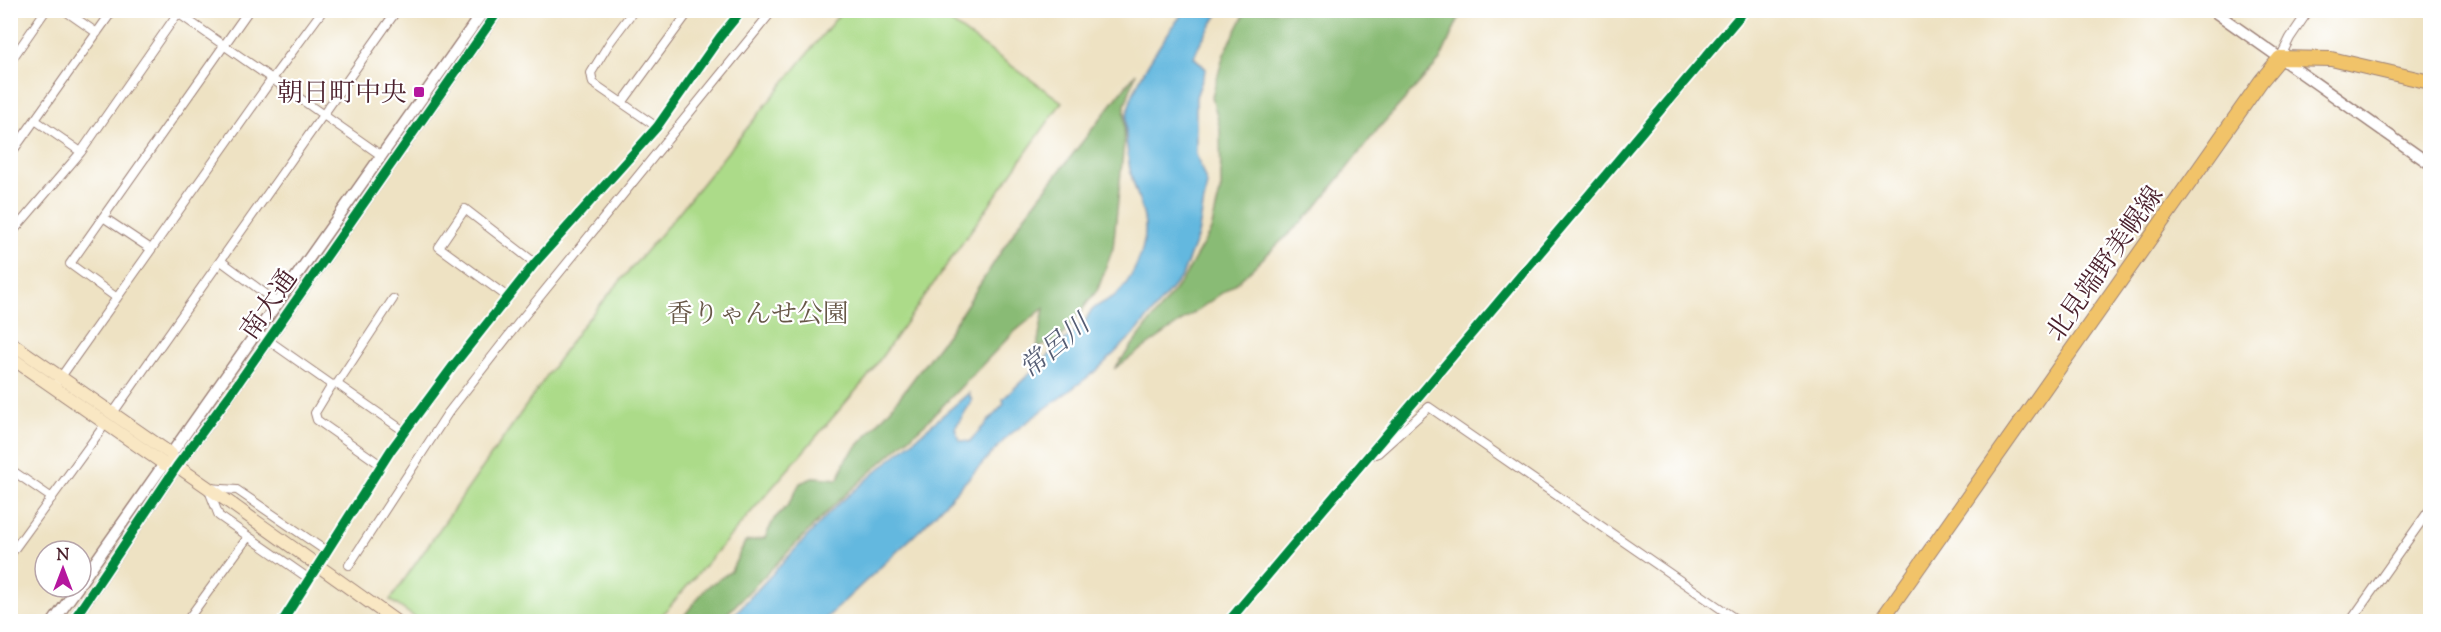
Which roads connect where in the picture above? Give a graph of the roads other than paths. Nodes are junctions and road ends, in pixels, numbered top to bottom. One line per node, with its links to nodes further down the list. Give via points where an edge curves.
1 (46, 10): 20 (street)
2 (64, 10): 17 (street)
3 (113, 10): 17 (street)
4 (249, 10): 18 (street)
5 (323, 10): 21 (street)
6 (397, 10): 24 (street)
7 (484, 10): 29 (street, 南大通)
8 (499, 10): 41 (street, 南大通)
9 (634, 10): 23 (street, via 591,73 593,83)
10 (690, 10): 23 (street)
11 (742, 10): 26 (street)
12 (773, 10): 58 (street, via 448,413)
13 (1745, 10): 48 (street)
14 (2212, 10): 19 (street)
15 (2309, 10): 19 (street)
16 (178, 11): 18 (street); 27 (street)
17 (97, 33): 25 (street)
18 (225, 45): 21 (street); 31 (street)
19 (2280, 58): 22 (main road, via 2331,59); 30 (street); 69 (main road, 北見端野美幌線)
20 (10, 63)
21 (272, 79): 24 (street); 33 (street)
22 (2430, 82)
23 (622, 103): 26 (street)
24 (324, 115): 29 (street); 34 (street)
25 (35, 120): 27 (street); 28 (street)
26 (657, 127): 35 (street)
27 (81, 152): 32 (street)
28 (10, 154)
29 (382, 156): 39 (street, 南大通)
30 (2430, 164)
31 (103, 217): 33 (street); 36 (street, via 70,264)
32 (11, 232)
33 (151, 249): 36 (street)
34 (221, 261): 39 (street); 46 (street)
35 (535, 263): 37 (street); 37 (street, via 465,209 439,247)
36 (117, 298): 44 (street)
37 (509, 298): 47 (street)
38 (393, 299): 45 (street)
39 (279, 304): 40 (street, 南大通)
40 (258, 333): 41 (street); 49 (street, 南大通)
41 (268, 340): 45 (street); 49 (street, 南大通)
42 (10, 342): 44 (main road)
43 (10, 357): 44 (main road)
44 (57, 382): 46 (main road)
45 (334, 385): 47 (street); 50 (street, via 315,413 316,420)
46 (110, 418): 49 (main road); 53 (street)
47 (404, 431): 50 (street)
48 (1368, 456): 67 (street); 68 (street, via 1378,453 1429,407)
49 (171, 461): 52 (main road); 59 (street, 南大通); 63 (street, 南大通)
50 (381, 465): 56 (street)
51 (10, 469): 53 (street)
52 (208, 488): 55 (street, via 219,516); 56 (street, via 237,490); 66 (main road, bridge)
53 (52, 498): 57 (street)
54 (2430, 509): 70 (street)
55 (248, 537): 60 (street); 64 (street)
56 (326, 551): 60 (street)
57 (10, 555)
58 (349, 565)
59 (93, 566)
60 (308, 578): 65 (street)
61 (69, 599): 62 (street)
62 (53, 621)
63 (72, 621)
64 (186, 621)
65 (282, 621)
66 (397, 621)
67 (1228, 621)
68 (1740, 621)
69 (1880, 621)
70 (2350, 621)

